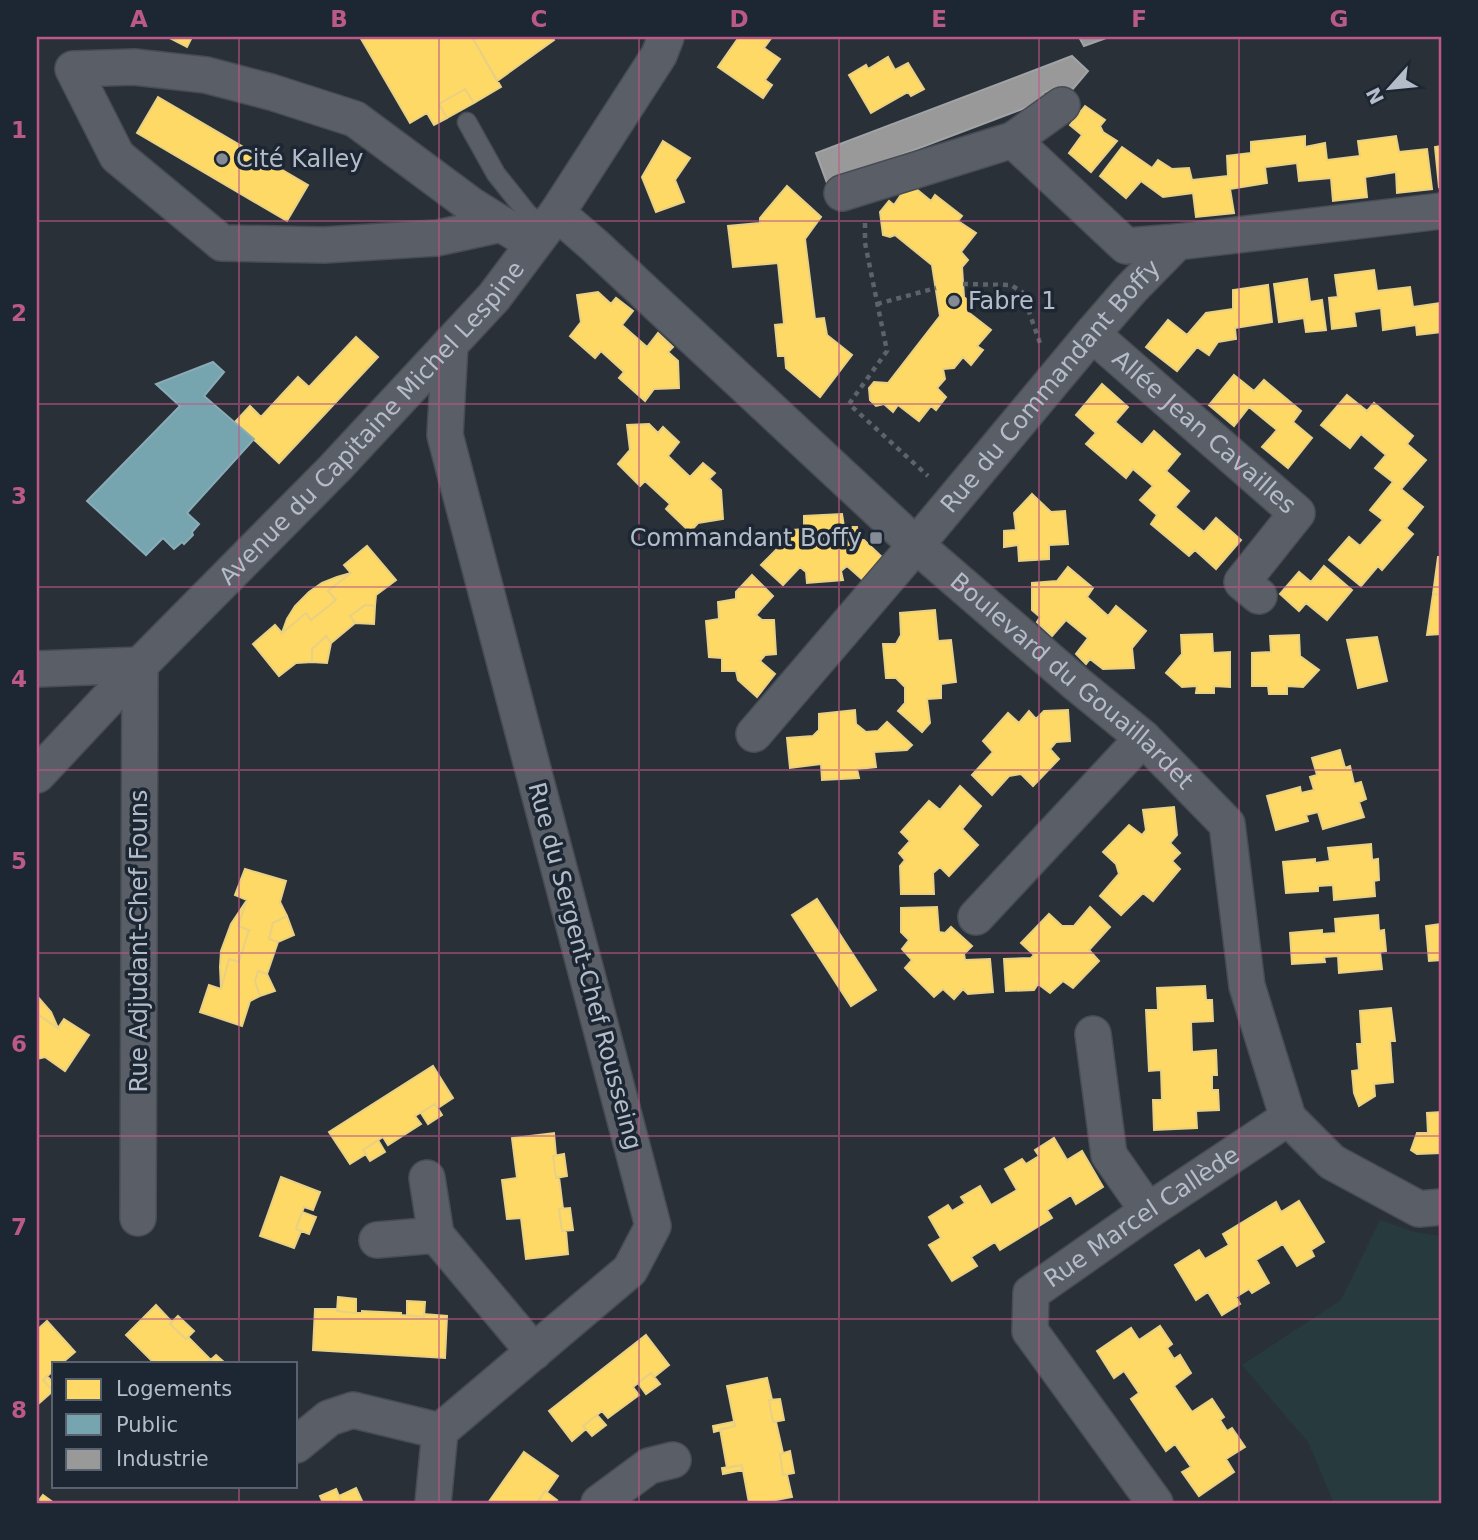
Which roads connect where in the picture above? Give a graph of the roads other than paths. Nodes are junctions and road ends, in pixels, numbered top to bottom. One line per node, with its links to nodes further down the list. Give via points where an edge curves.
1 (666, 37): 8 (street, Avenue du Capitaine Michel Lespine, via 659,55)
2 (1062, 105): 4 (street)
3 (467, 122): 8 (lane, via 496,174)
4 (1013, 140): 5 (street); 9 (street, via 1126,246)
5 (853, 190)
6 (1441, 211): 9 (street, Rue du Commandant Boffy)
7 (502, 224): 7 (street, via 355,119 206,75 134,67 73,69 117,156 222,243 324,245 437,238); 8 (street, Boulevard du Gouaillardet)
8 (545, 228): 11 (street, Avenue du Capitaine Michel Lespine, via 494,297); 12 (street, Boulevard du Gouaillardet, via 594,245)
9 (1177, 242): 10 (street, Rue du Commandant Boffy)
10 (1092, 334): 12 (street, Rue du Commandant Boffy); 13 (street, Allée Jean Cavailles, via 1297,513 1242,582)
11 (450, 344): 14 (street, Avenue du Capitaine Michel Lespine); 28 (street, Rue du Sergent-Chef Rousseing, via 445,436 653,1226 630,1270)
12 (916, 545): 16 (street, Rue du Commandant Boffy); 17 (street, Boulevard du Gouaillardet)
13 (1259, 596)
14 (140, 665): 15 (street); 18 (street, Avenue du Capitaine Michel Lespine); 25 (street, Rue Adjudant-Chef Founs)
15 (37, 668)
16 (754, 734)
17 (1143, 738): 19 (street); 21 (street, Boulevard du Gouaillardet, via 1227,824 1247,986)
18 (37, 775)
19 (976, 916)
20 (1093, 1034): 24 (street, via 1110,1155)
21 (1288, 1118): 23 (street, Boulevard du Gouaillardet, via 1332,1162 1419,1209); 24 (street, Rue Marcel Callède)
22 (427, 1178): 26 (street)
23 (1441, 1207)
24 (1149, 1211): 34 (street, Rue Marcel Callède, via 1031,1293 1031,1331)
25 (138, 1217)
26 (436, 1235): 27 (street); 28 (street)
27 (377, 1240)
28 (534, 1352): 29 (street, Rue du Sergent-Chef Rousseing)
29 (440, 1432): 30 (street, via 353,1410 329,1418); 32 (street)
30 (298, 1443)
31 (673, 1460): 33 (street, via 649,1466)
32 (433, 1503)
33 (599, 1503)
34 (1155, 1503)

